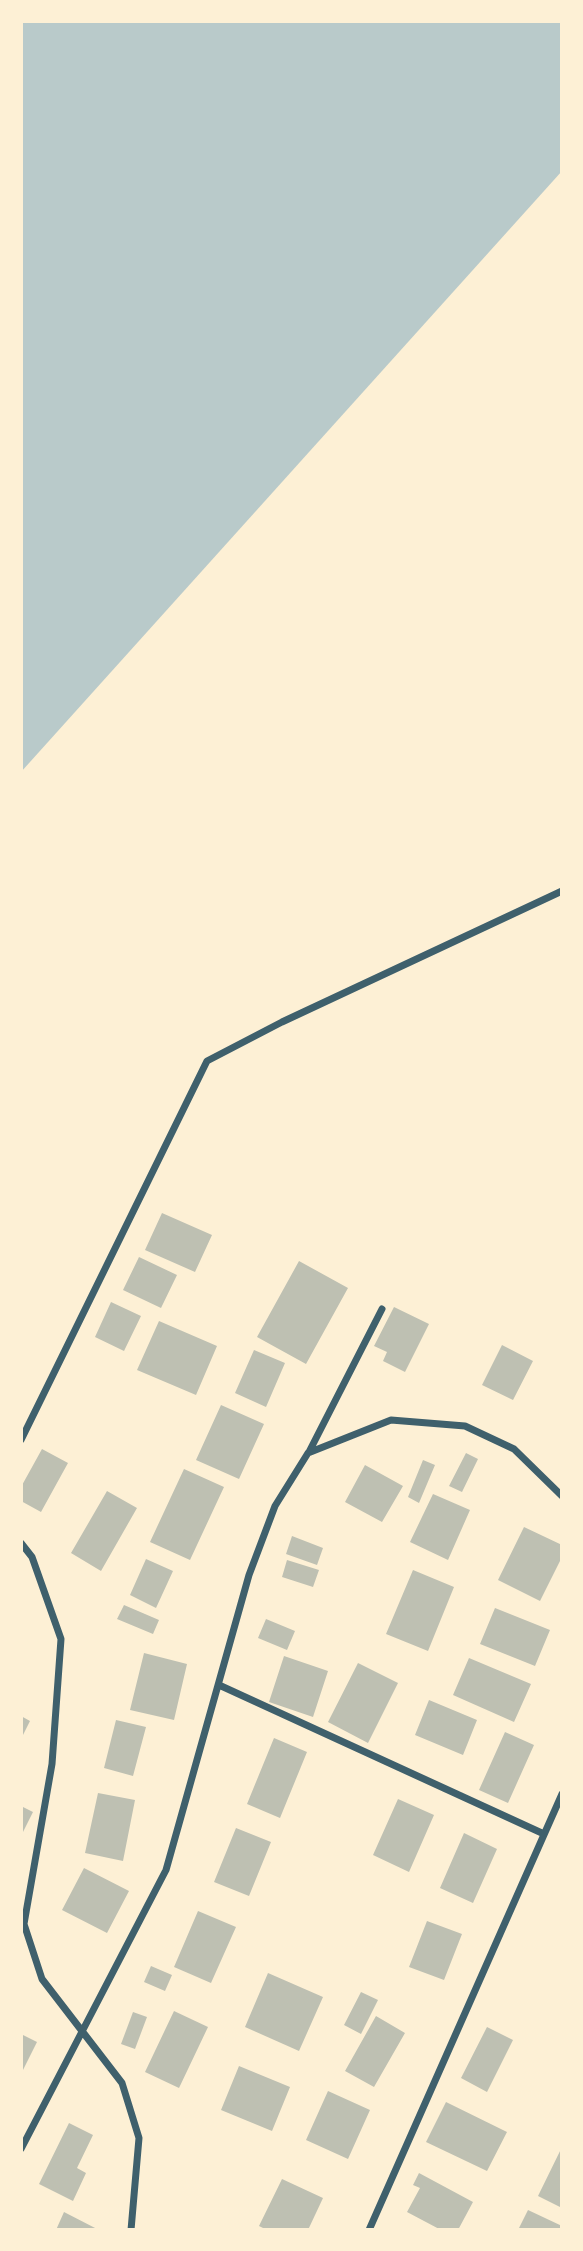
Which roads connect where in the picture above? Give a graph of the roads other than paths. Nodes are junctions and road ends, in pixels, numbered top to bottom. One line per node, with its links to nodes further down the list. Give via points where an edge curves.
1 (562, 891): 3 (street, via 207,1061)
2 (382, 1309): 4 (street)
3 (21, 1440)
4 (308, 1453): 5 (street, via 391,1420 465,1426 514,1449); 7 (street, via 275,1506 249,1575)
5 (562, 1496)
6 (21, 1543): 10 (street, via 32,1558 61,1639 52,1764 24,1924 42,1979)
7 (219, 1685): 9 (street); 10 (street, via 166,1870)
8 (562, 1794): 9 (street)
9 (544, 1834): 13 (street)
10 (82, 2032): 11 (street); 12 (street, via 122,2083 139,2138)
11 (21, 2149)
12 (131, 2230)
13 (369, 2230)

